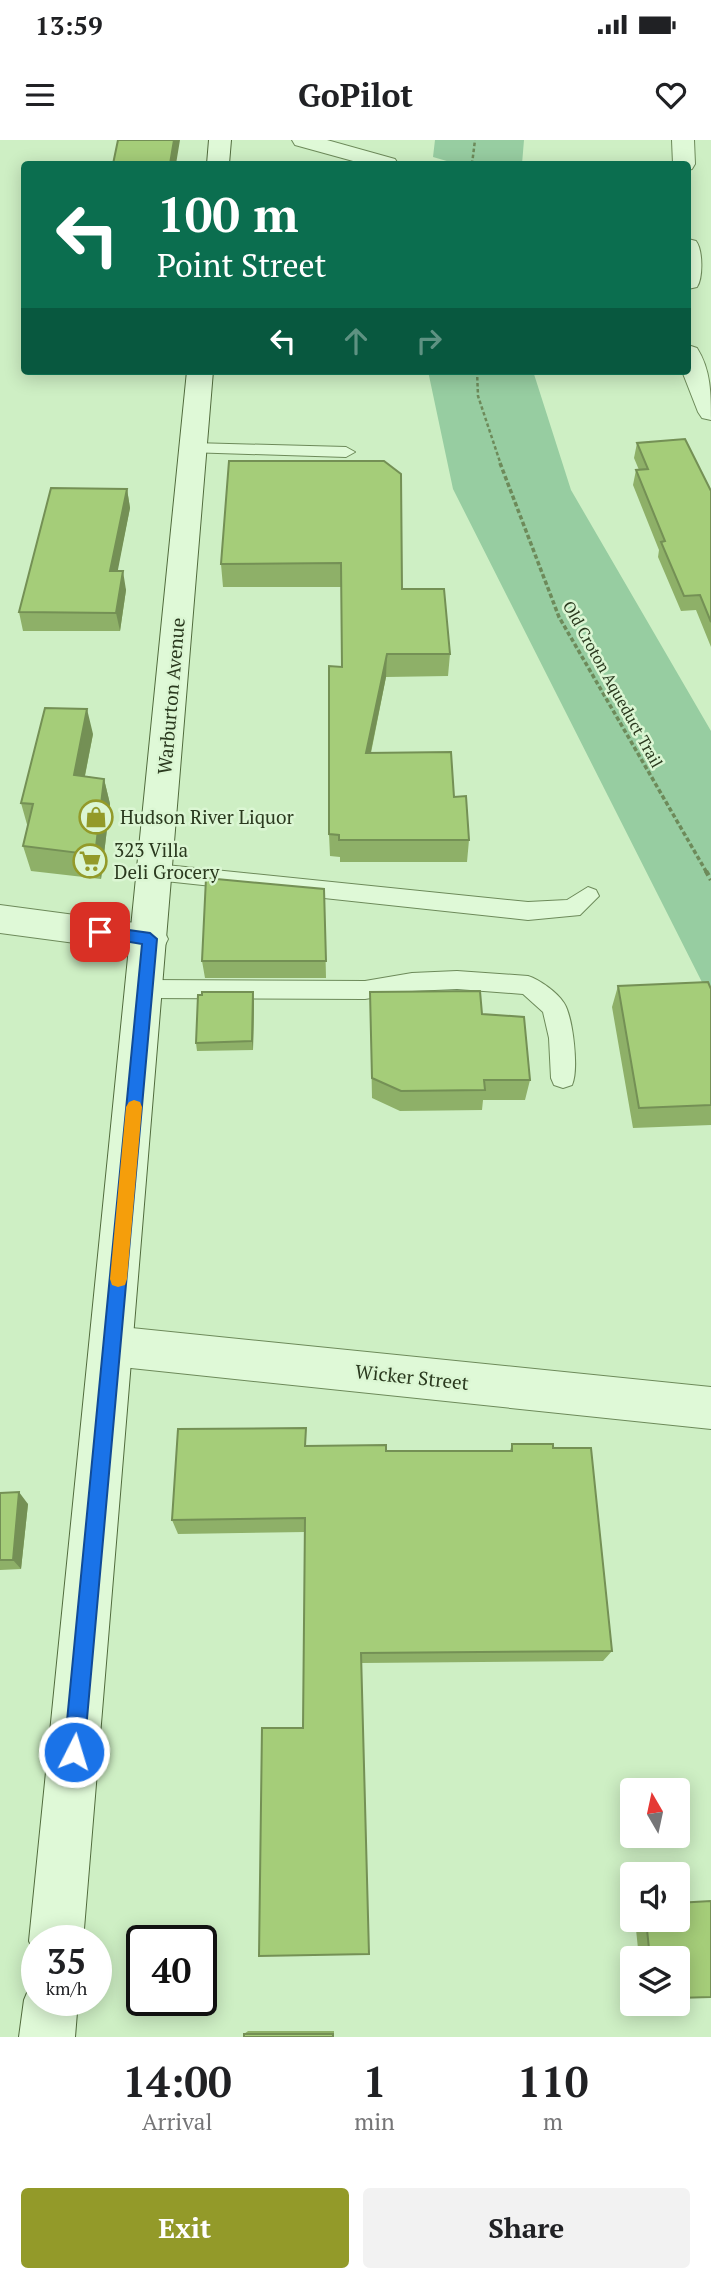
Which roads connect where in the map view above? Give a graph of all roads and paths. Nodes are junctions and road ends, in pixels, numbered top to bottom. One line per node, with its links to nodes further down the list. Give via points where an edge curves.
1 (220, 140): 5 (street)
2 (303, 140): 6 (street)
3 (475, 140): 7 (path)
4 (683, 140): 8 (street)
5 (218, 161)
6 (376, 161)
7 (472, 161)
8 (684, 161)
9 (691, 361): 12 (street)
10 (200, 375): 13 (street, Warburton Avenue)
11 (477, 375): 16 (path, Old Croton Aqueduct Trail, via 478,396 508,488 559,617)
12 (711, 412)
13 (193, 448): 14 (lane); 15 (street, Warburton Avenue)
14 (346, 452)
15 (156, 872): 17 (lane, via 528,911 572,909); 19 (street, Warburton Avenue)
16 (711, 880)
17 (588, 896)
18 (0, 919): 19 (street)
19 (150, 939): 20 (street, Warburton Avenue)
20 (145, 989): 21 (lane, via 365,990 457,980 528,985 554,1007); 22 (street, Warburton Avenue)
21 (563, 1078)
22 (112, 1346): 23 (street, Wicker Street); 24 (street, Warburton Avenue)
23 (711, 1408)
24 (58, 1925)
25 (49, 2016): 26 (street)
26 (47, 2037)

